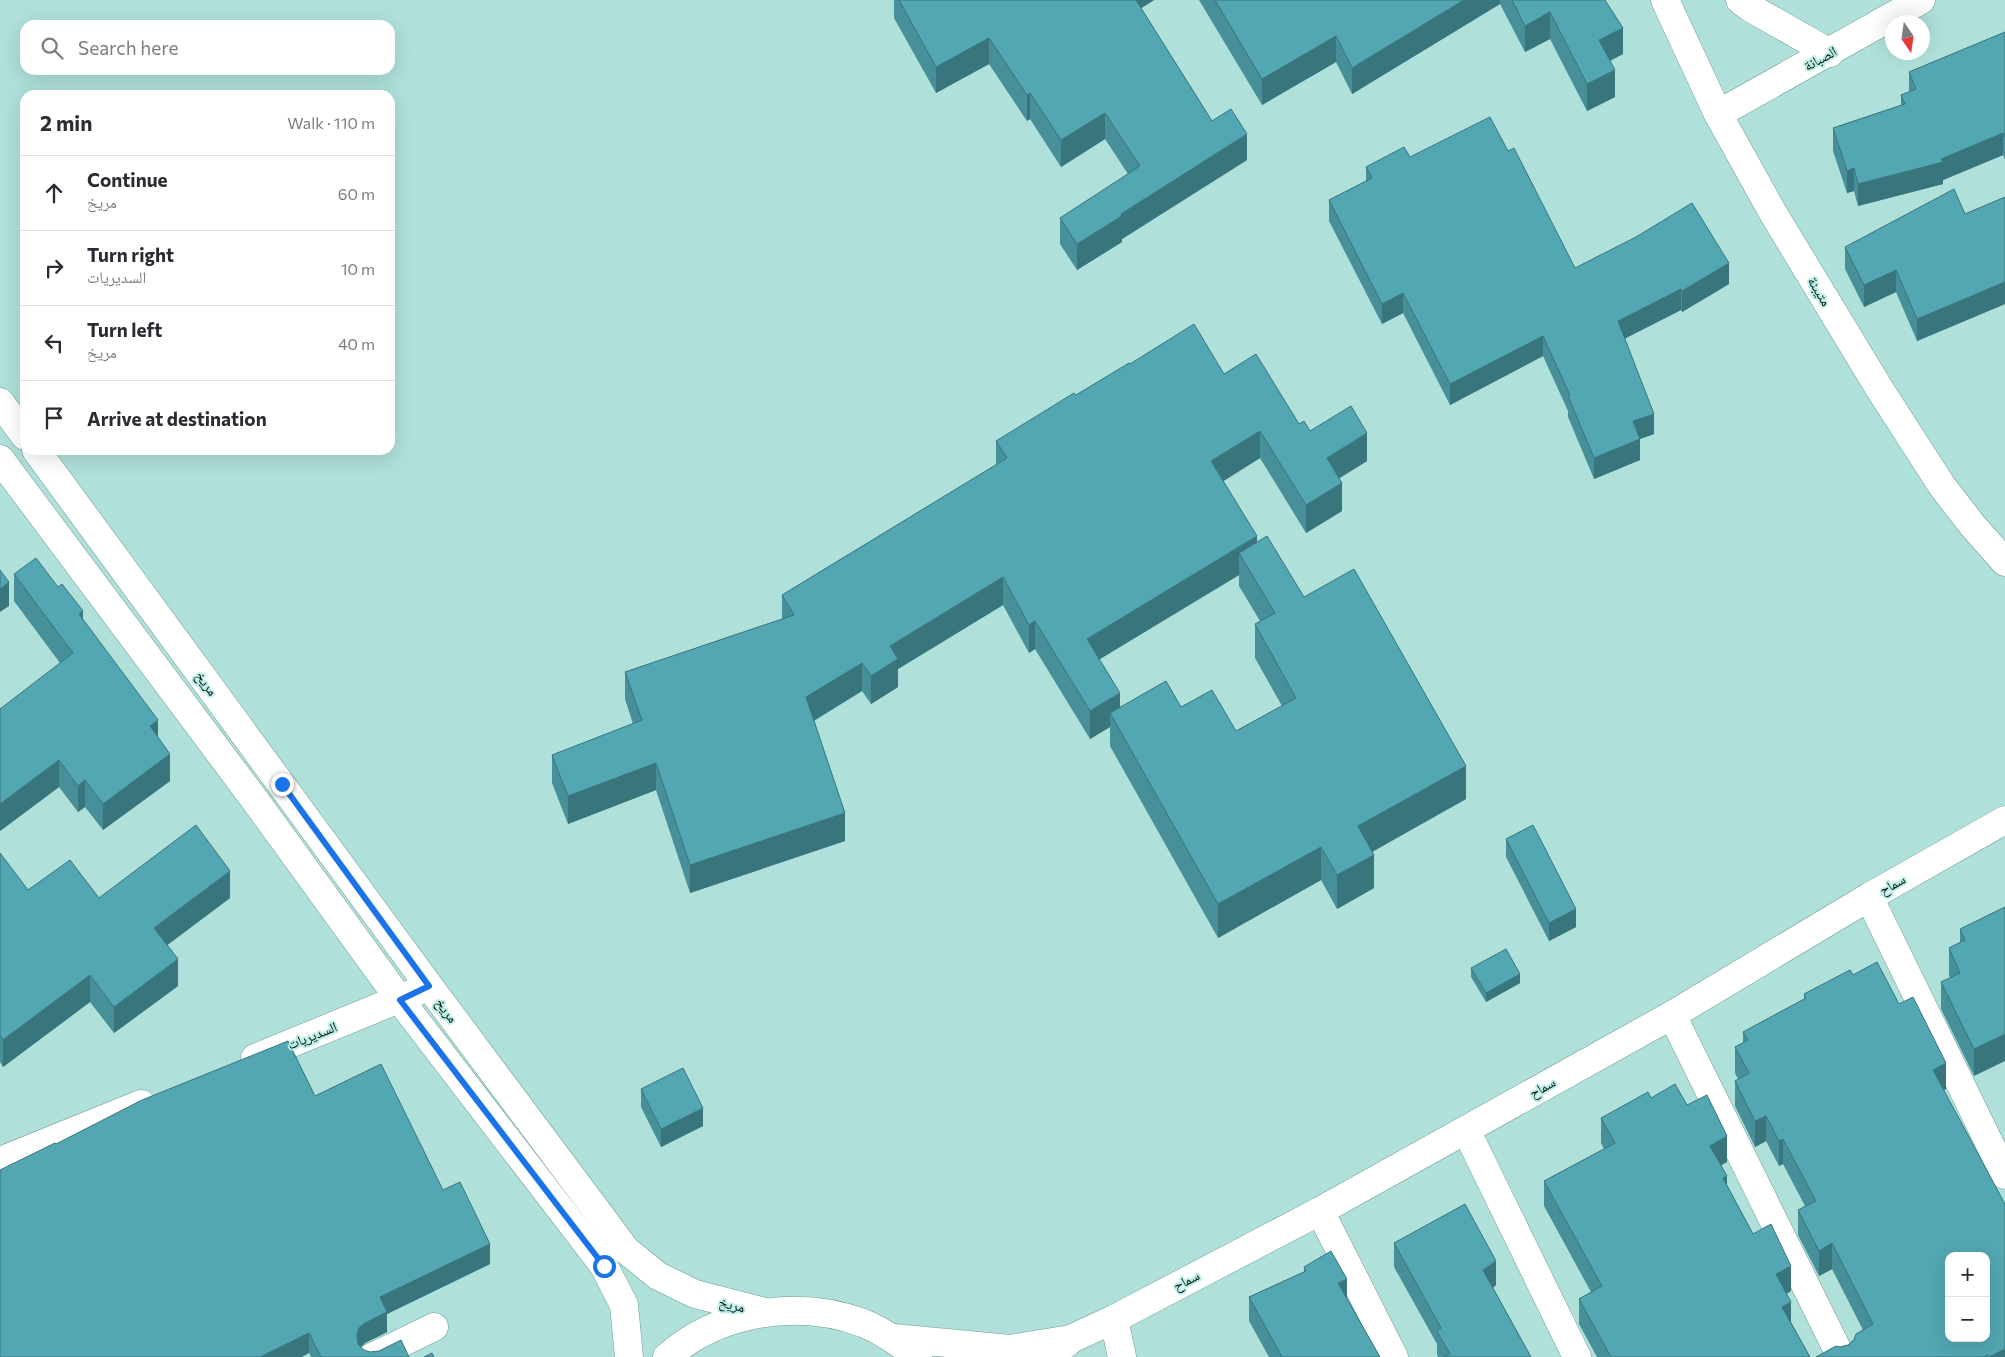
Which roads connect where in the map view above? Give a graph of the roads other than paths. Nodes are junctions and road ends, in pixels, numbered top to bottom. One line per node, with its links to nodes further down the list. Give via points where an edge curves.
1 (1666, 0): 5 (street, متيبنة)
2 (1740, 0): 4 (street)
3 (1921, 0): 4 (street, الصبانة)
4 (1830, 53): 5 (street, الصبانة)
5 (1718, 114): 10 (street, متيبنة, via 1773,213 1884,396 1942,486)
6 (0, 402): 7 (street)
7 (20, 429)
8 (40, 455): 13 (street, مريخ)
9 (0, 459): 14 (street, via 251,794)
10 (2005, 562)
11 (2005, 820): 12 (street, سماح)
12 (1868, 897): 15 (street, سماح); 20 (street)
13 (429, 986): 14 (street, السديريات); 22 (street, مريخ, via 626,1250 658,1276 695,1294)
14 (400, 1000): 16 (street, السديريات); 28 (street, via 604,1266 624,1305)
15 (1672, 1015): 18 (street, سماح); 35 (street)
16 (236, 1066)
17 (164, 1095): 19 (street)
18 (1466, 1130): 21 (street, سماح); 34 (street)
19 (0, 1161)
20 (2005, 1175)
21 (1320, 1211): 23 (street, سماح); 33 (street)
22 (765, 1312): 25 (street, via 798,1310 830,1315 862,1323); 29 (street, via 733,1320 702,1333)
23 (1114, 1319): 26 (street, سماح); 32 (street)
24 (434, 1327): 27 (street)
25 (892, 1338): 26 (street, سماح, via 1010,1349); 30 (street)
26 (1071, 1339): 31 (street, سماح)
27 (372, 1357)
28 (628, 1357)
29 (667, 1357)
30 (918, 1357)
31 (1050, 1357)
32 (1122, 1357)
33 (1394, 1357)
34 (1577, 1357)
35 (1841, 1357)

